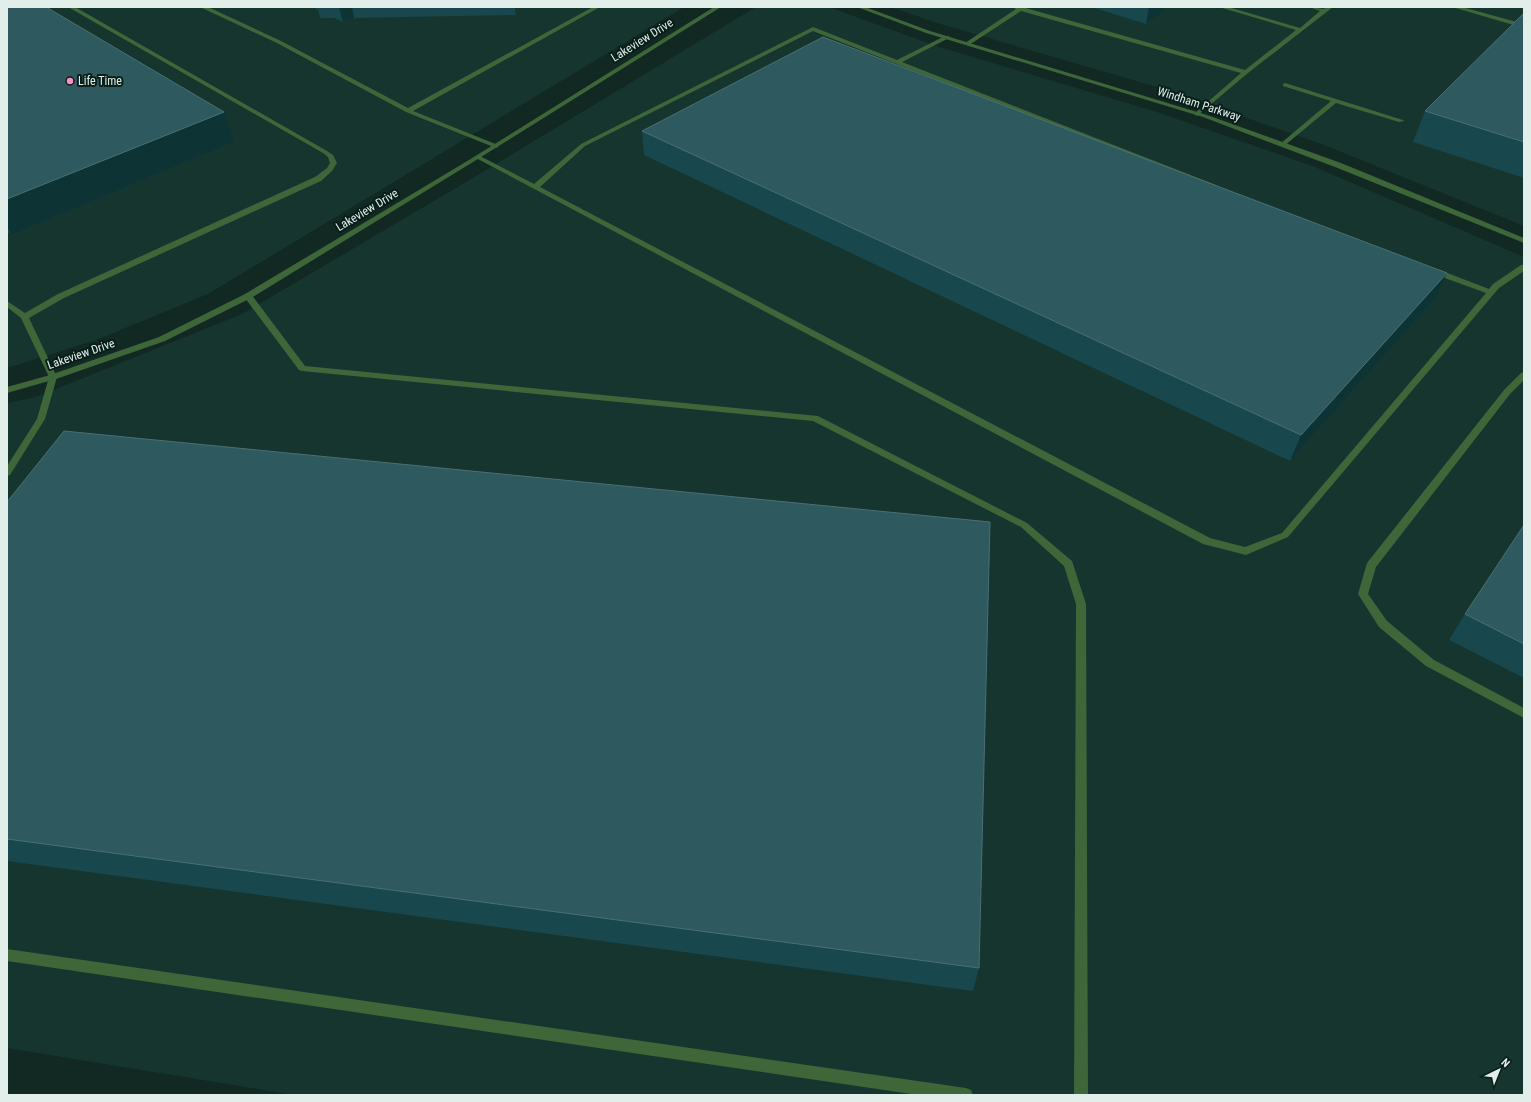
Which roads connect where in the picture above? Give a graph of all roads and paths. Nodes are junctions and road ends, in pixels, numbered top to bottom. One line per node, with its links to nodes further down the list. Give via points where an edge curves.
1 (71, 7): 33 (street, via 325,152 334,162 327,174 318,179 61,296)
2 (203, 7): 19 (street, via 277,41)
3 (597, 7): 19 (street)
4 (718, 7): 23 (street, Lakeview Drive)
5 (860, 7): 13 (street, Windham Parkway)
6 (1222, 7): 12 (street)
7 (1312, 7): 10 (street)
8 (1455, 7): 11 (street)
9 (1017, 8): 14 (street); 16 (street)
10 (1328, 9): 12 (street)
11 (1524, 26)
12 (1300, 30): 16 (street)
13 (947, 37): 14 (street, Windham Parkway); 15 (street)
14 (967, 44): 20 (street, Windham Parkway)
15 (897, 62): 25 (street, via 813,29 583,145); 26 (street)
16 (1246, 72): 20 (street)
17 (1285, 84): 18 (street)
18 (1335, 101): 21 (street); 22 (street)
19 (408, 111): 23 (street)
20 (1197, 114): 22 (street, Windham Parkway)
21 (1401, 121)
22 (1282, 145): 27 (street, Windham Parkway, via 1338,165)
23 (496, 146): 24 (street, Lakeview Drive)
24 (478, 157): 25 (street); 31 (street, Lakeview Drive)
25 (535, 187): 30 (street, via 1207,541 1246,551 1285,535)
26 (1220, 188)
27 (1524, 242)
28 (1425, 267): 30 (street)
29 (1524, 267): 30 (street)
30 (1490, 292)
31 (248, 296): 35 (street, Lakeview Drive, via 162,339); 41 (street, via 302,368 815,418 1024,525 1068,564 1081,604)
32 (7, 303): 33 (street)
33 (25, 317): 35 (street)
34 (1524, 375): 38 (street, via 1507,392 1371,566 1363,594 1383,624 1430,663)
35 (53, 377): 36 (street, Lakeview Drive); 37 (street, via 41,419)
36 (7, 390)
37 (7, 473)
38 (1524, 713)
39 (7, 955): 40 (street)
40 (966, 1095)
41 (1081, 1095)

